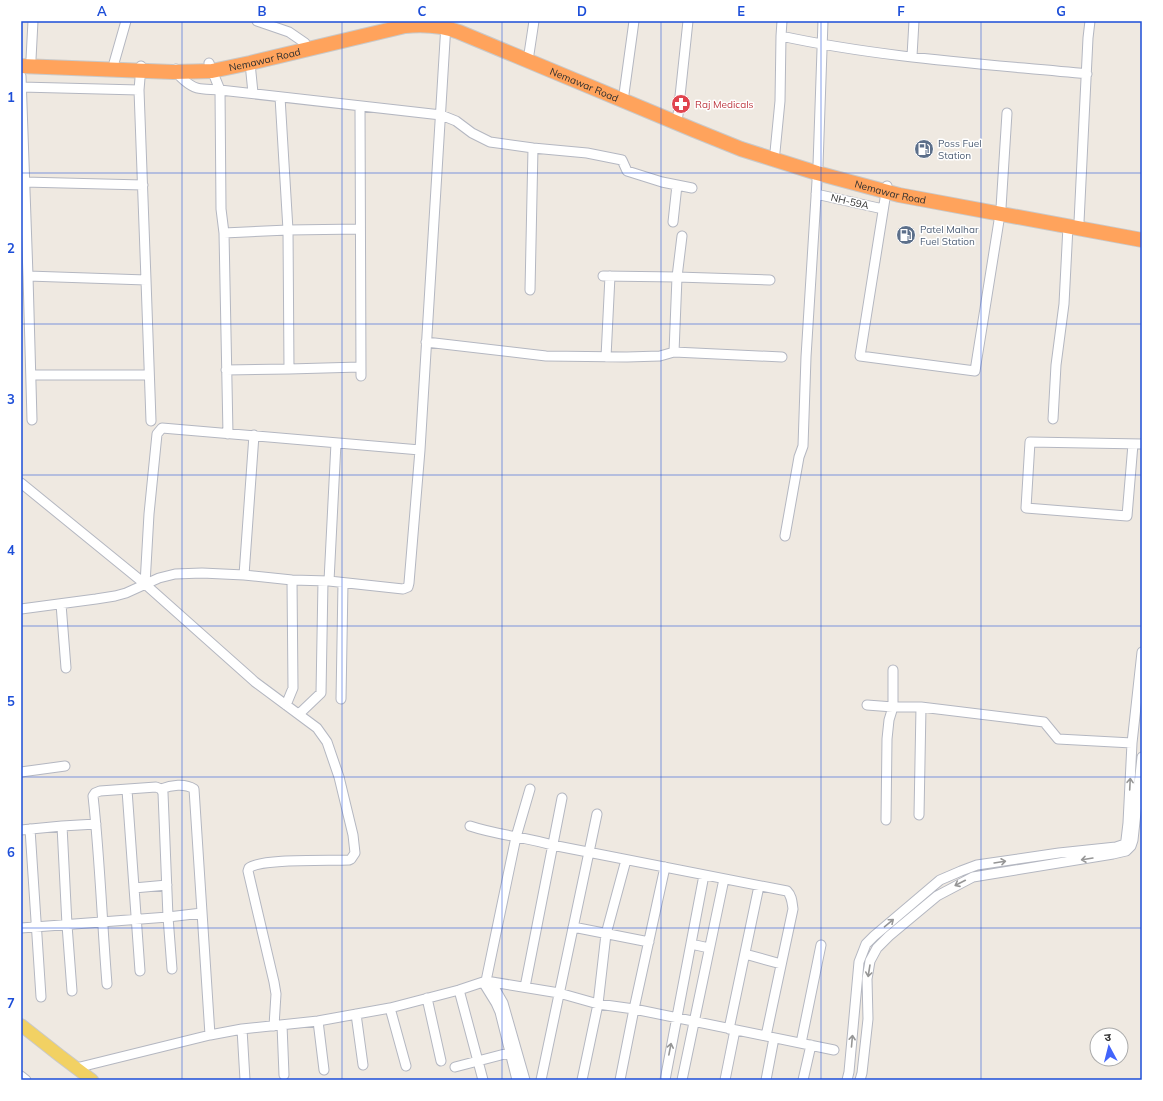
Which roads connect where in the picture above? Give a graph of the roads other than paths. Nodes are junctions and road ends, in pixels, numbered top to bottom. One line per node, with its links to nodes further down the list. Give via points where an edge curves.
1 (33, 21): 19 (street)
2 (126, 21): 20 (street)
3 (257, 21): 15 (street, via 289,32)
4 (407, 21): 15 (highway, Nemawar Road)
5 (534, 21): 17 (street)
6 (634, 21): 31 (street)
7 (688, 21): 36 (street)
8 (782, 21): 13 (street)
9 (823, 21): 16 (street)
10 (914, 21): 18 (street)
11 (1090, 21): 25 (street)
12 (445, 23): 14 (highway, Nemawar Road, via 454,23); 21 (highway, Nemawar Road, via 406,26); 35 (street)
13 (781, 36): 16 (street); 39 (street, via 780,101)
14 (489, 41): 17 (highway, Nemawar Road); 37 (highway, Nemawar Road)
15 (305, 43): 22 (highway, Nemawar Road)
16 (823, 45): 18 (street); 40 (street)
17 (529, 54): 31 (highway, Nemawar Road)
18 (912, 56): 25 (street)
19 (24, 61): 20 (highway, Nemawar Road); 23 (highway, Nemawar Road)
20 (114, 63): 23 (highway, Nemawar Road)
21 (250, 63): 22 (highway, Nemawar Road); 30 (street)
22 (210, 67): 24 (highway, Nemawar Road); 29 (street)
23 (140, 68): 24 (highway, Nemawar Road); 28 (street)
24 (176, 69): 29 (street, via 181,78 196,88)
25 (1088, 74): 50 (street)
26 (21, 76): 27 (street)
27 (21, 87): 28 (street); 41 (street)
28 (139, 90): 42 (street)
29 (220, 90): 30 (street); 53 (street, via 221,209)
30 (253, 93): 32 (street)
31 (624, 94): 36 (highway, Nemawar Road)
32 (280, 97): 33 (street); 52 (street)
33 (360, 106): 35 (street); 51 (street)
34 (1007, 112): 48 (street)
35 (440, 115): 38 (street, via 456,121 490,142); 62 (street)
36 (678, 115): 37 (highway, Nemawar Road)
37 (695, 127): 39 (highway, Nemawar Road); 40 (highway, Nemawar Road, via 741,148)
38 (533, 148): 43 (street, via 587,153 622,160 627,171); 61 (street)
39 (775, 152): 40 (highway, Nemawar Road)
40 (818, 169): 45 (highway, Nemawar Road); 46 (street)
41 (24, 182): 42 (street); 57 (street)
42 (144, 185): 59 (street)
43 (677, 185): 44 (street); 49 (street)
44 (692, 188)
45 (886, 188): 47 (street); 48 (highway, Nemawar Road)
46 (816, 194): 47 (street, NH-59A); 79 (street, via 803,446)
47 (883, 209): 48 (street, via 860,356 975,372)
48 (1001, 211): 50 (highway, Nemawar Road)
49 (673, 222)
50 (1074, 224): 54 (highway, Nemawar Road); 56 (highway, Nemawar Road); 70 (street, via 1056,365)
51 (360, 229): 52 (street); 66 (street, via 360,372)
52 (288, 230): 53 (street); 66 (street)
53 (224, 233): 67 (street)
54 (1142, 234)
55 (682, 236): 58 (street)
56 (1142, 240)
57 (28, 276): 59 (street); 68 (street)
58 (677, 277): 60 (street); 63 (street); 64 (street, via 607,276)
59 (146, 280): 69 (street)
60 (770, 280)
61 (530, 290)
62 (426, 342): 64 (street, via 546,356); 77 (street)
63 (674, 352): 64 (street, via 660,356); 65 (street)
64 (606, 356)
65 (782, 357)
66 (289, 369): 67 (street)
67 (226, 370): 73 (street)
68 (31, 376): 69 (street); 71 (street)
69 (149, 376): 72 (street)
70 (1053, 419)
71 (32, 420)
72 (151, 421)
73 (228, 434): 74 (street); 84 (street, via 162,428 157,434)
74 (254, 435): 75 (street); 80 (street)
75 (336, 443): 77 (street); 82 (street)
76 (1137, 444): 76 (street, via 1030,442 1026,508 1127,516)
77 (420, 450): 83 (street, via 408,586 403,588)
78 (21, 483): 84 (street)
79 (785, 536)
80 (244, 575): 81 (street); 84 (street, via 174,574)
81 (292, 580): 82 (street); 91 (street, via 293,688)
82 (326, 581): 83 (street); 96 (street, via 321,693)
83 (343, 582): 90 (street)
84 (145, 584): 85 (street, via 116,596); 91 (street, via 255,682)
85 (61, 604): 86 (street); 88 (street)
86 (21, 609)
87 (1142, 652): 95 (street)
88 (66, 668)
89 (893, 670): 94 (street)
90 (341, 698)
91 (286, 705): 96 (street)
92 (867, 705): 94 (street)
93 (921, 707): 94 (street); 97 (street, via 1044,722 1058,739); 106 (street)
94 (893, 708): 107 (street, via 887,740)
95 (1139, 709): 97 (street)
96 (299, 714): 154 (street, via 317,728 327,742 339,777 355,852 351,859 291,861 254,865 249,868 248,875 274,982)
97 (1132, 743): 185 (street, one-way to 97, via 859,962 866,944 940,880 961,871 977,865 1125,844)
98 (1142, 757): 186 (street, one-way to 186, via 1133,840 1126,851 973,877 937,896 877,948 870,961 868,1019)
99 (65, 766): 100 (street)
100 (21, 772)
101 (161, 789): 103 (street); 119 (street); 122 (street, via 168,786 189,786 194,789)
102 (530, 789): 112 (street)
103 (127, 790): 108 (street, via 95,793 93,796); 121 (street)
104 (562, 798): 113 (street)
105 (597, 814): 114 (street)
106 (919, 815)
107 (886, 820)
108 (96, 824): 109 (street); 125 (street)
109 (62, 826): 111 (street); 126 (street)
110 (470, 826): 112 (street)
111 (26, 830): 127 (street)
112 (516, 837): 113 (street); 139 (street)
113 (552, 846): 114 (street); 141 (street)
114 (588, 853): 115 (street); 128 (street)
115 (626, 860): 116 (street); 130 (street)
116 (665, 868): 117 (street); 131 (street)
117 (704, 875): 118 (street); 132 (street)
118 (724, 879): 120 (street); 134 (street)
119 (167, 885): 121 (street); 123 (street)
120 (759, 886): 135 (street); 136 (street, via 787,891 792,900 793,909)
121 (134, 888): 124 (street)
122 (202, 913): 123 (street); 158 (street)
123 (168, 917): 124 (street); 137 (street)
124 (136, 920): 125 (street); 138 (street)
125 (102, 922): 126 (street); 140 (street)
126 (66, 925): 127 (street); 143 (street)
127 (36, 926): 129 (street); 145 (street)
128 (573, 927): 130 (street); 144 (street)
129 (21, 928)
130 (607, 934): 131 (street); 147 (street)
131 (649, 942): 149 (street)
132 (691, 944): 134 (street); 151 (street)
133 (821, 945): 160 (street)
134 (709, 948): 153 (street)
135 (745, 954): 136 (street); 157 (street)
136 (781, 964): 159 (street)
137 (172, 969)
138 (140, 971)
139 (485, 982): 141 (street); 142 (street); 163 (street, via 495,989 504,1002)
140 (106, 984)
141 (525, 987): 144 (street)
142 (459, 990): 146 (street); 165 (street)
143 (72, 991)
144 (559, 993): 147 (street); 177 (street)
145 (41, 997)
146 (427, 998): 148 (street); 164 (street)
147 (598, 1004): 149 (street); 178 (street)
148 (390, 1008): 150 (street); 167 (street)
149 (634, 1010): 151 (street); 179 (street)
150 (356, 1014): 152 (street); 166 (street)
151 (676, 1019): 153 (street); 180 (street, one-way to 151)
152 (318, 1021): 154 (street); 170 (street)
153 (693, 1022): 157 (street); 181 (street)
154 (278, 1025): 156 (street); 171 (street)
155 (21, 1026): 169 (main road)
156 (242, 1029): 158 (street); 173 (street)
157 (732, 1030): 159 (street); 182 (street)
158 (210, 1035): 169 (street)
159 (770, 1037): 160 (street); 183 (street)
160 (800, 1043): 161 (street)
161 (811, 1045): 162 (street); 184 (street)
162 (834, 1050)
163 (514, 1051): 165 (street); 175 (street); 176 (street)
164 (441, 1061)
165 (477, 1062): 168 (street); 174 (street)
166 (363, 1065)
167 (406, 1066)
168 (455, 1067)
169 (76, 1068): 172 (main road)
170 (324, 1070)
171 (284, 1075)
172 (92, 1080)
173 (245, 1080)
174 (483, 1080)
175 (518, 1080)
176 (525, 1080)
177 (541, 1080)
178 (582, 1080)
179 (620, 1080)
180 (664, 1080)
181 (682, 1080)
182 (725, 1080)
183 (766, 1080)
184 (803, 1080)
185 (847, 1080)
186 (860, 1080)

